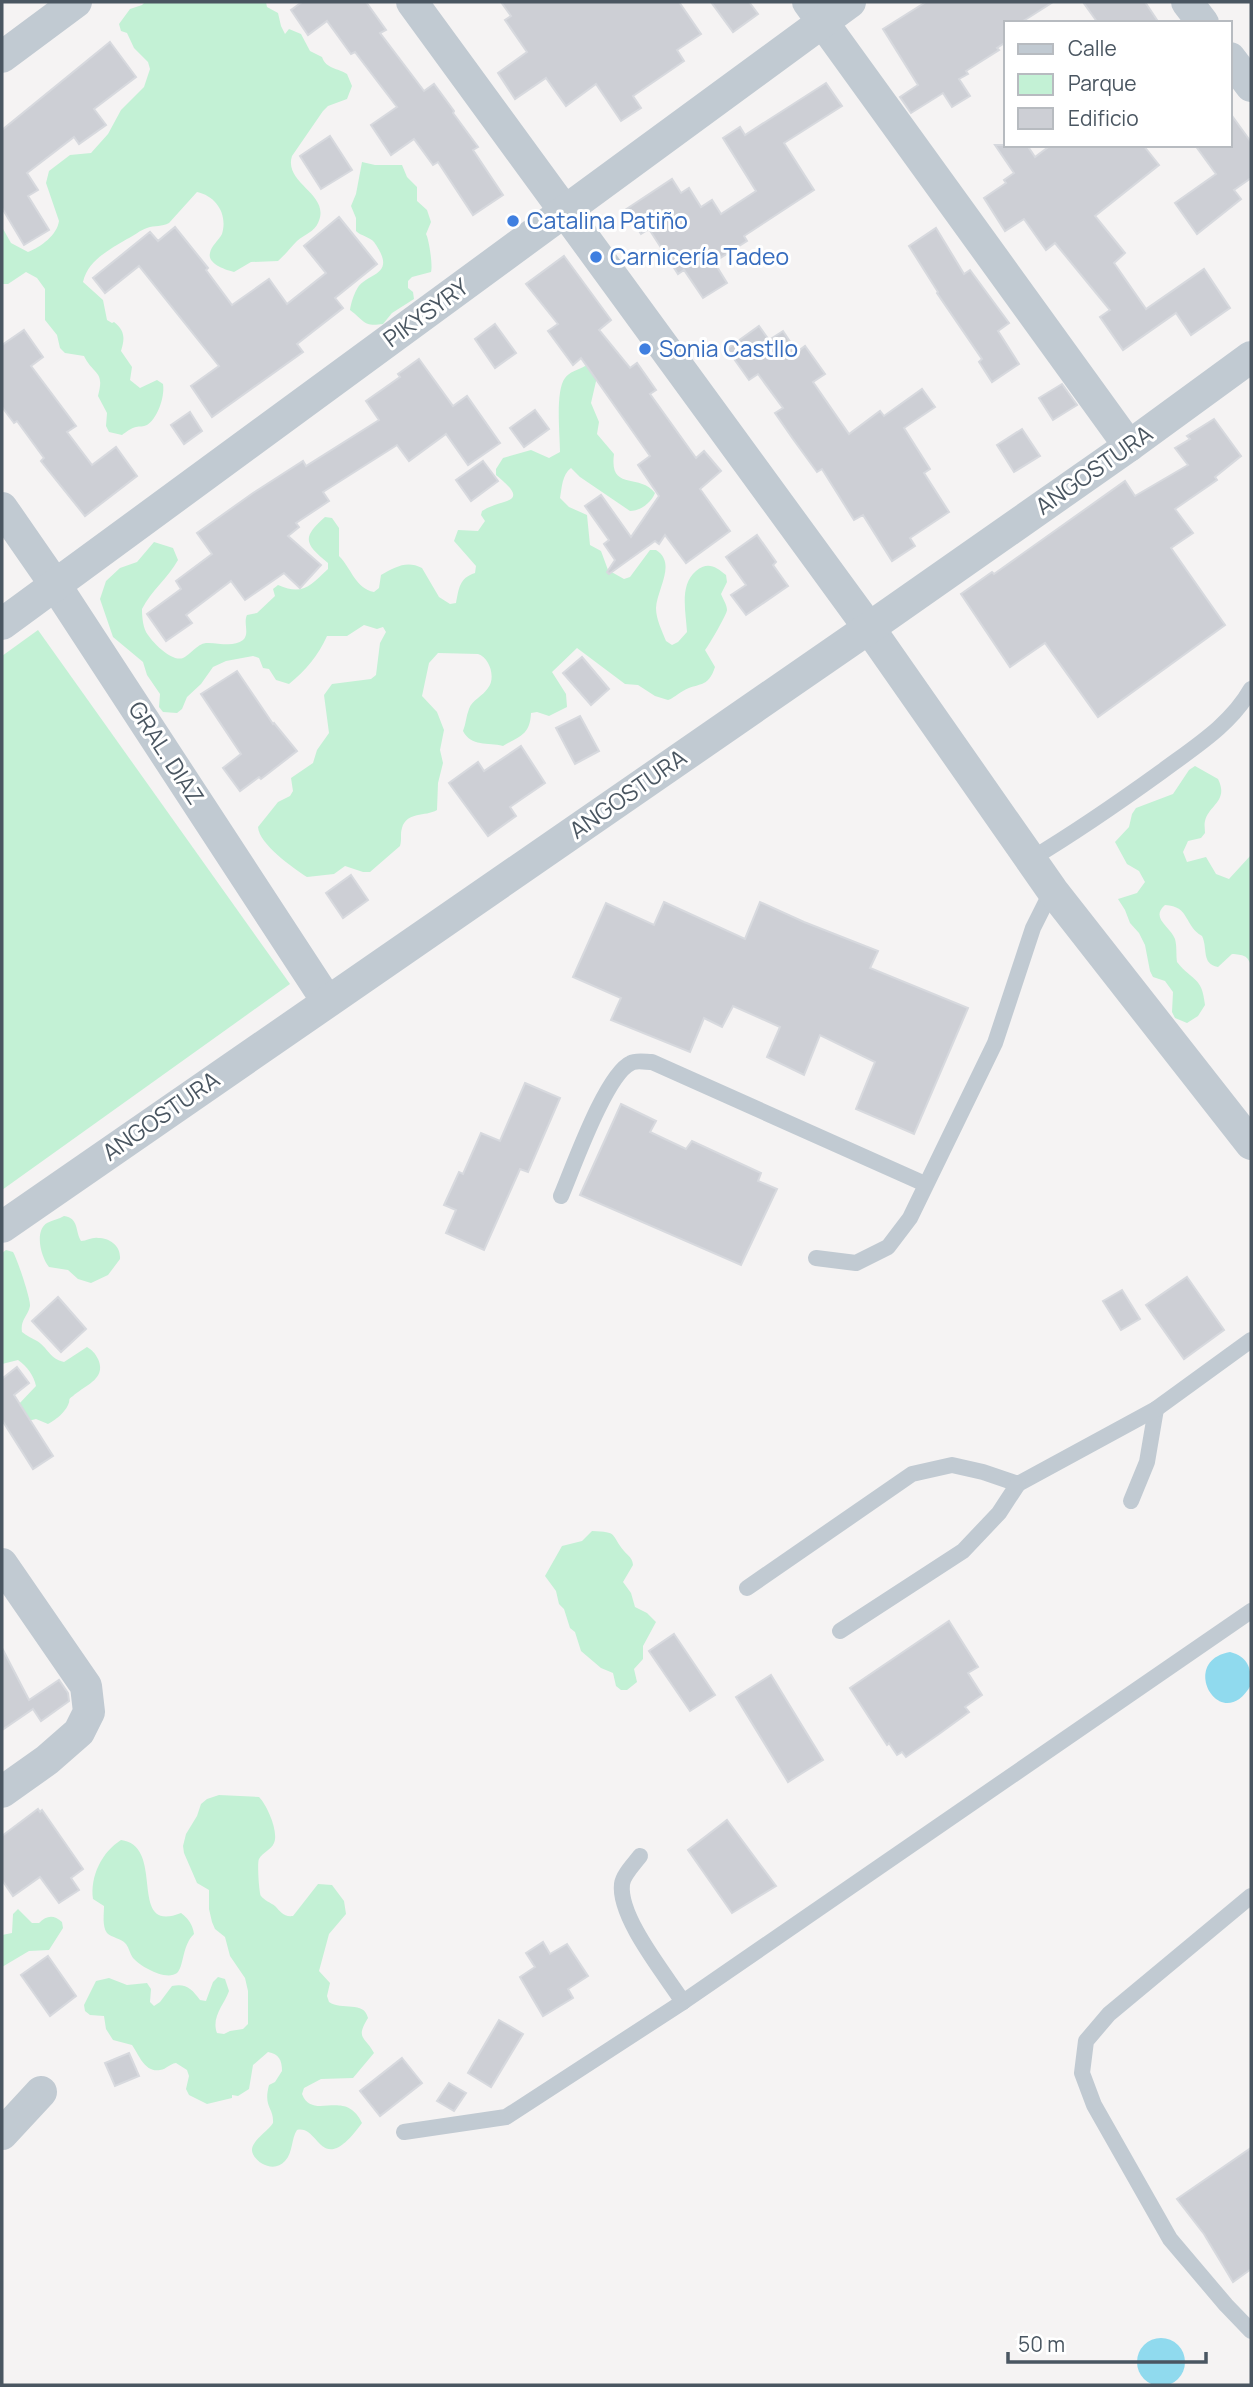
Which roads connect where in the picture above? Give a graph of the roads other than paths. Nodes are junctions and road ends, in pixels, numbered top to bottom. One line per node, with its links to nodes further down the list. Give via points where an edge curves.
1 (76, 2): 7 (street)
2 (412, 2): 10 (street)
3 (850, 2): 5 (street, PIKYSYRY)
4 (1187, 2): 6 (street)
5 (816, 12): 10 (street, PIKYSYRY); 12 (street)
6 (1201, 21)
7 (2, 57)
8 (1232, 61): 9 (street)
9 (1251, 86)
10 (564, 211): 14 (street, PIKYSYRY); 16 (street)
11 (1251, 357): 12 (street, ANGOSTURA)
12 (1129, 446): 16 (street, ANGOSTURA)
13 (2, 508): 14 (street, GRAL. DIAZ)
14 (56, 586): 15 (street, PIKYSYRY); 20 (street, GRAL. DIAZ)
15 (2, 624)
16 (869, 628): 18 (street); 20 (street, ANGOSTURA)
17 (1251, 689): 18 (lane, via 1209,737 1092,822)
18 (1031, 859): 19 (street)
19 (1052, 890): 21 (street); 22 (lane, via 1032,928 995,1043)
20 (327, 1000): 24 (street, ANGOSTURA)
21 (1251, 1144)
22 (925, 1184): 23 (lane, via 652,1062 632,1062 616,1074 607,1090); 25 (lane, via 910,1218 888,1247 856,1263)
23 (561, 1196)
24 (2, 1227)
25 (816, 1258)
26 (1251, 1340): 27 (lane)
27 (1156, 1409): 28 (lane); 29 (lane, via 1147,1462)
28 (1018, 1484): 31 (lane, via 952,1465 912,1474); 33 (lane, via 999,1513 963,1551)
29 (1131, 1501)
30 (2, 1564): 34 (street, via 86,1686 89,1713 79,1732)
31 (747, 1588)
32 (1251, 1611): 37 (lane)
33 (841, 1631)
34 (2, 1792)
35 (640, 1856): 37 (lane, via 622,1882 623,1902)
36 (1251, 1896): 41 (lane, via 1110,2014 1086,2041 1082,2073 1094,2105 1170,2239)
37 (683, 2002): 39 (lane, via 506,2117)
38 (41, 2092): 40 (street)
39 (404, 2132)
40 (2, 2134)
41 (1251, 2331)

